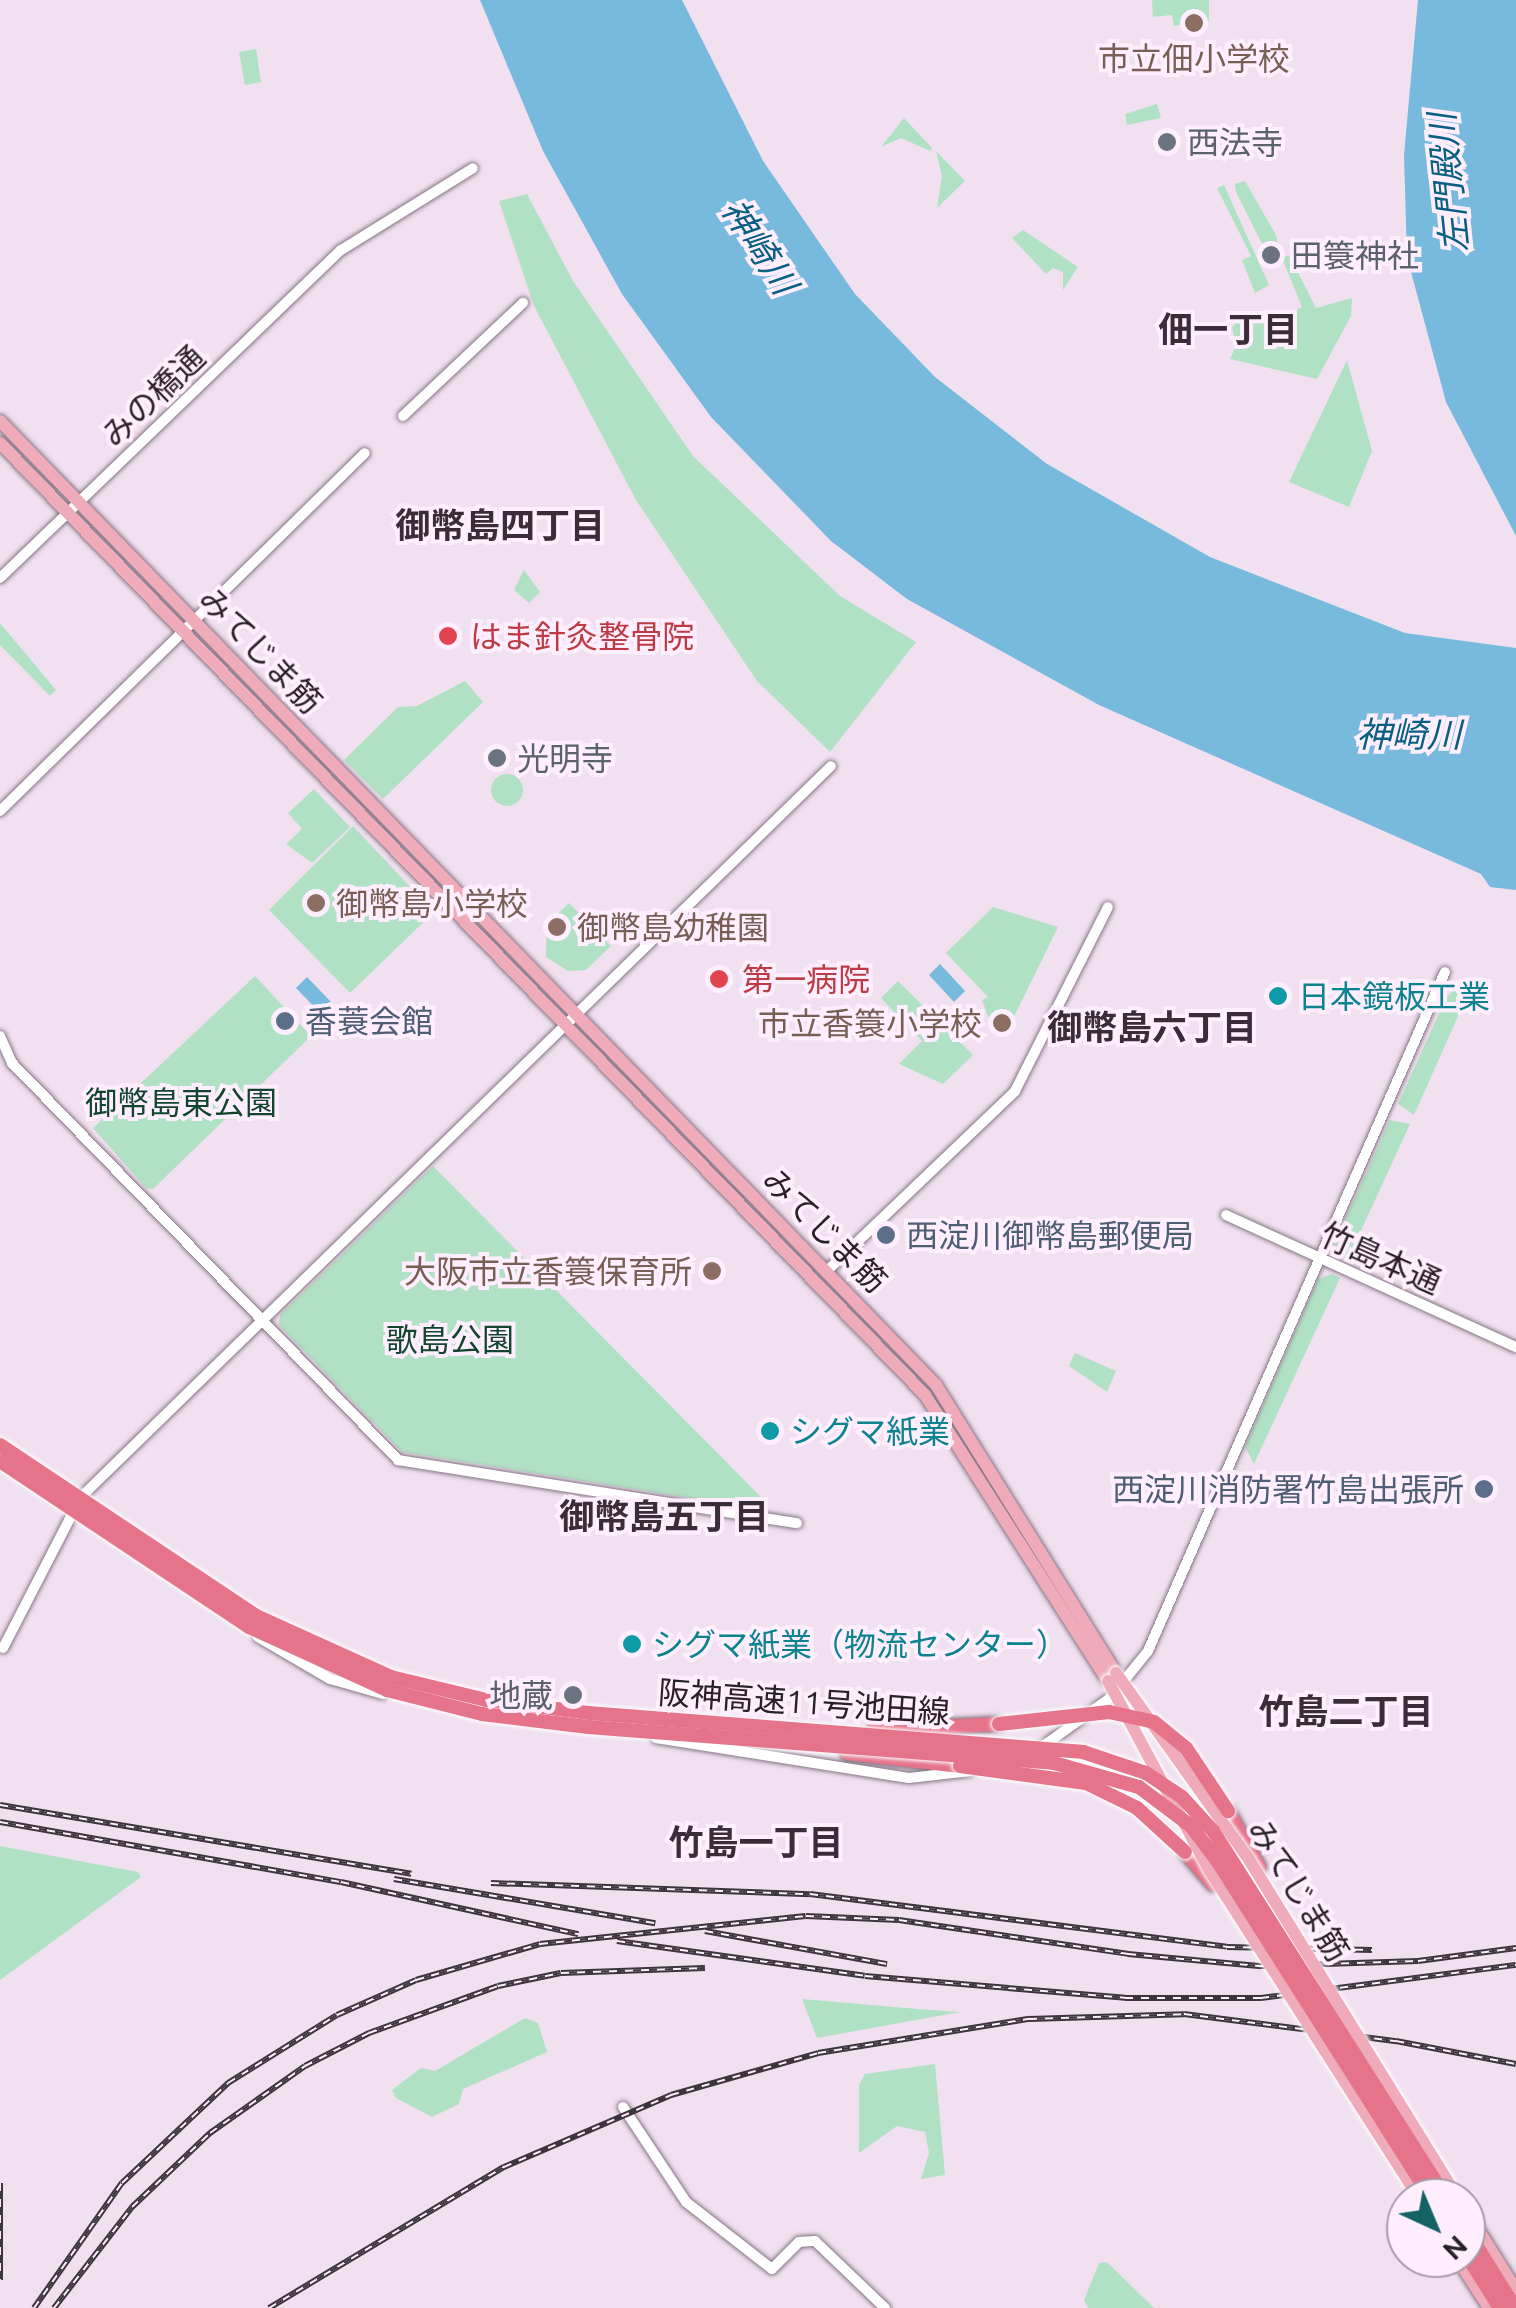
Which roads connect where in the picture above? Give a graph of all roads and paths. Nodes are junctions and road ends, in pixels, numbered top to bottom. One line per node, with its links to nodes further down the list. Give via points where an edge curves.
1 (473, 168): 7 (street, みの橋通, via 341,250)
2 (523, 304): 3 (street)
3 (403, 416)
4 (0, 422): 7 (main road, みてじま筋)
5 (0, 443): 7 (main road, みてじま筋)
6 (365, 453): 9 (street)
7 (73, 508): 8 (street, みの橋通); 9 (main road, みてじま筋); 10 (main road, みてじま筋)
8 (0, 578)
9 (194, 620): 10 (street); 15 (main road, みてじま筋)
10 (183, 632): 12 (street); 15 (main road, みてじま筋)
11 (831, 766): 15 (street)
12 (0, 812)
13 (1108, 907): 19 (street, via 1015,1091)
14 (1445, 972): 18 (street)
15 (572, 1019): 19 (main road, みてじま筋); 20 (street); 27 (main road, みてじま筋, via 925,1395)
16 (0, 1036): 20 (street, via 12,1063)
17 (1226, 1215): 18 (street, 竹島本通)
18 (1318, 1257): 21 (street, 竹島本通); 24 (street, via 1241,1427 1207,1524 1138,1667 1060,1738 972,1771 908,1778 384,1694 330,1679)
19 (828, 1270): 27 (main road, みてじま筋, via 936,1385)
20 (262, 1320): 24 (street); 25 (street, via 398,1460)
21 (1516, 1347)
22 (0, 1444): 28 (highway, 阪神高速11号池田線, bridge, via 256,1616 391,1677 538,1708)
23 (0, 1462): 24 (street); 29 (highway, 阪神高速11号池田線, bridge, via 236,1619 358,1680 482,1714)
24 (70, 1512): 26 (street)
25 (797, 1523)
26 (2, 1648)
27 (1112, 1677): 30 (main road, みてじま筋, bridge); 31 (main road, みてじま筋, bridge)
28 (828, 1731): 31 (highway, bridge, via 965,1728 1096,1712 1154,1722 1177,1737 1203,1772); 35 (highway, 阪神高速11号池田線, bridge, via 1083,1752 1164,1783 1228,1851)
29 (770, 1742): 30 (highway, bridge, via 1067,1778 1121,1798 1167,1833); 34 (highway, 阪神高速11号池田線, bridge, via 1054,1763 1120,1779 1158,1798 1191,1826 1223,1869)
30 (1236, 1911): 33 (main road, みてじま筋, bridge)
31 (1288, 1923): 36 (main road, みてじま筋, bridge)
32 (623, 2107): 42 (street, via 686,2202 772,2269 799,2242 815,2241)
33 (1406, 2178)
34 (1418, 2178)
35 (1433, 2178)
36 (1446, 2178)
37 (1486, 2242): 41 (main road)
38 (1486, 2261): 45 (highway)
39 (1470, 2278): 43 (main road)
40 (1481, 2278): 44 (highway)
41 (1516, 2290)
42 (886, 2308)
43 (1489, 2308)
44 (1500, 2308)
45 (1516, 2308)

